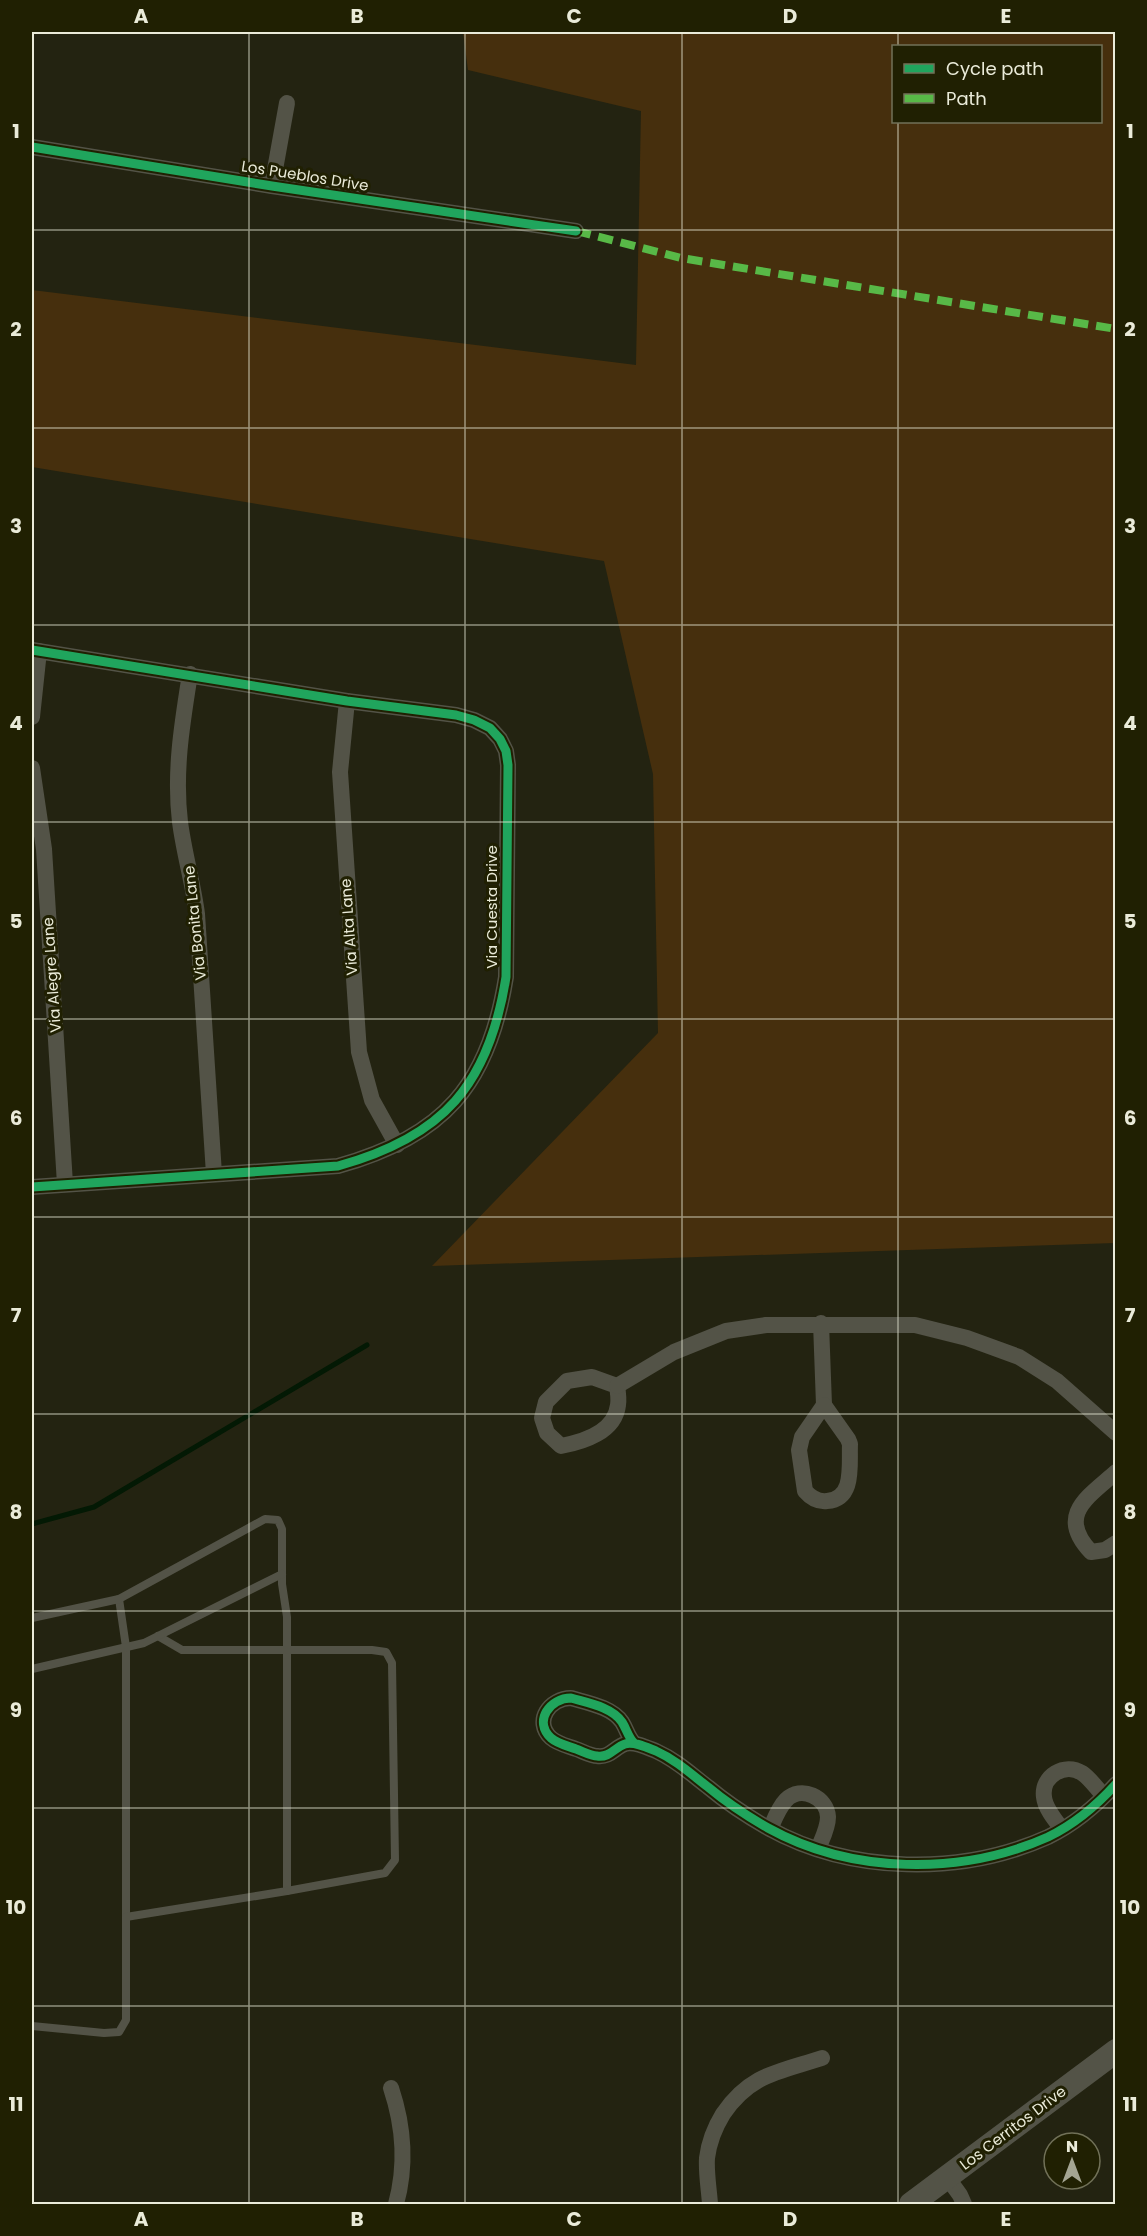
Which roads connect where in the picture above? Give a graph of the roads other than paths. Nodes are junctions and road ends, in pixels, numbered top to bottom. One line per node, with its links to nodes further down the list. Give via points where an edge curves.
1 (286, 104): 3 (street)
2 (32, 147): 3 (street, Los Pueblos Drive)
3 (272, 186): 4 (street, Los Pueblos Drive)
4 (576, 231)
5 (35, 650): 6 (street, Via Cuesta Drive); 8 (street)
6 (190, 674): 7 (street, Via Cuesta Drive); 11 (street, Via Bonita Lane, via 177,780 180,823 197,914)
7 (347, 700): 10 (street, Via Alta Lane, via 340,772 359,1052 372,1100); 10 (street, Via Cuesta Drive, via 474,720 500,739 508,765 506,977 501,1011 491,1043 463,1091 423,1131)
8 (32, 717)
9 (32, 768): 12 (street, Via Alegre Lane, via 44,849)
10 (396, 1145): 11 (street, Via Cuesta Drive, via 338,1166)
11 (214, 1174): 12 (street, Via Cuesta Drive)
12 (65, 1184): 13 (street, Via Cuesta Drive)
13 (32, 1187)
14 (821, 1323): 15 (street, via 766,1324 726,1331 674,1352); 16 (street); 17 (street, via 915,1324 967,1338 1019,1357)
15 (617, 1386): 15 (street, via 592,1377 567,1381 546,1402 542,1418 547,1433 561,1446 581,1443 607,1428 618,1407)
16 (824, 1405): 16 (street, via 850,1444 847,1489 826,1502 805,1491 799,1450 802,1437)
17 (1112, 1422)
18 (1116, 1472): 19 (street, via 1079,1505 1074,1518 1080,1540 1091,1552)
19 (1116, 1543)
20 (282, 1574): 21 (lane, via 282,1529 278,1520 266,1519); 23 (lane); 25 (lane)
21 (119, 1599): 22 (lane); 24 (lane)
22 (32, 1618)
23 (158, 1636): 24 (lane); 25 (lane, via 182,1650)
24 (126, 1647): 26 (lane); 33 (lane)
25 (287, 1650): 32 (lane); 32 (lane, via 372,1650 386,1652 392,1663 395,1860 386,1873)
26 (32, 1669)
27 (633, 1743): 27 (street, via 598,1756 549,1736 545,1713 555,1701 565,1698 610,1711 621,1720); 29 (street, via 684,1767)
28 (1110, 1790): 30 (street); 30 (street, via 1070,1768 1051,1776 1043,1789 1044,1799)
29 (770, 1829): 31 (street); 31 (street, via 785,1800 808,1794 818,1798 825,1805 828,1825)
30 (1062, 1829): 31 (street, via 1020,1848 926,1864 868,1862)
31 (818, 1849)
32 (287, 1891): 33 (lane)
33 (126, 1917): 34 (lane, via 126,2020 119,2032)
34 (32, 2026)
35 (1116, 2051): 38 (street, Los Cerritos Drive)
36 (822, 2058): 40 (street, via 764,2077 735,2096 711,2140 707,2158)
37 (391, 2088): 39 (street, via 404,2146)
38 (947, 2177): 41 (street, Los Cerritos Drive); 42 (street)
39 (396, 2205)
40 (710, 2205)
41 (911, 2205)
42 (964, 2205)

